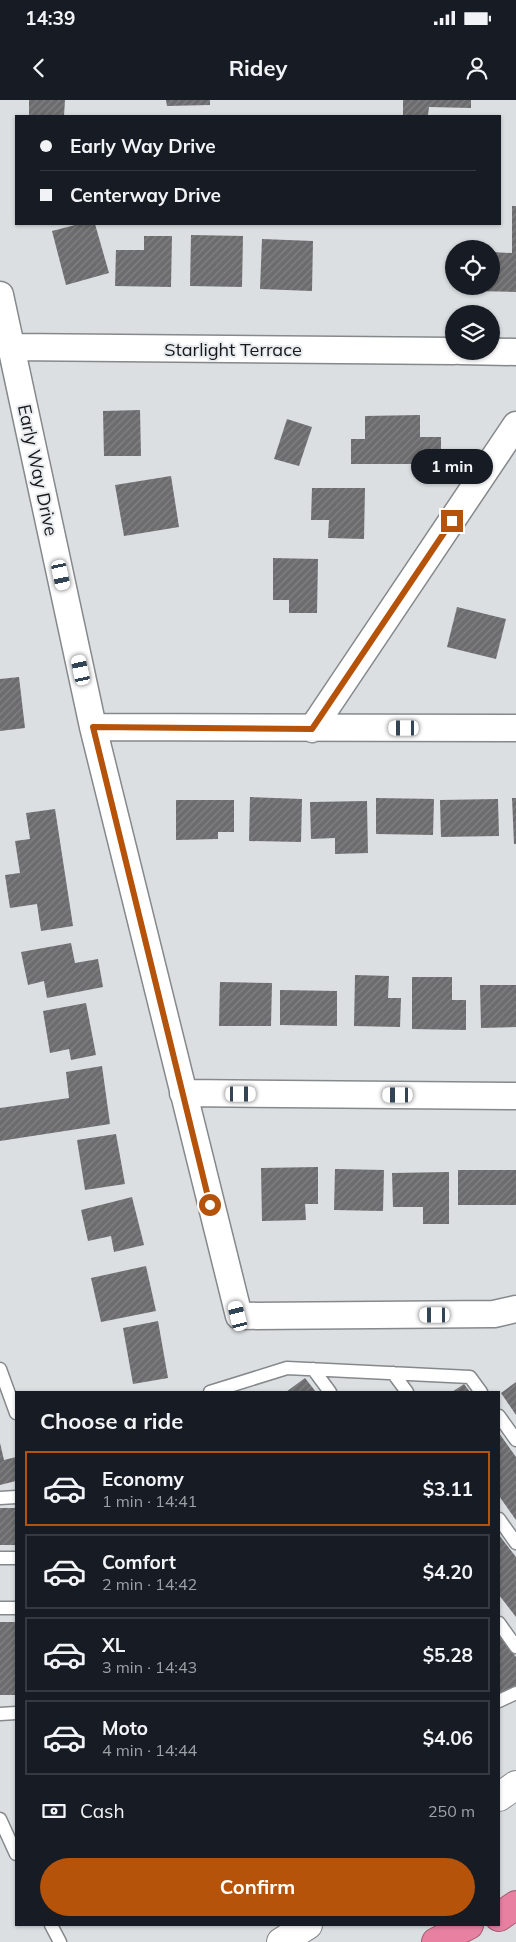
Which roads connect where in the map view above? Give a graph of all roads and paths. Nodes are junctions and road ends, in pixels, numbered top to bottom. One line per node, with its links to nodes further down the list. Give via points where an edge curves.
1 (0, 295): 2 (street, Early Way Drive)
2 (12, 347): 3 (street, Starlight Terrace); 7 (street, Early Way Drive)
3 (445, 351)
4 (500, 352): 5 (street)
5 (516, 352)
6 (516, 425): 9 (street)
7 (93, 727): 9 (street); 10 (street, Early Way Drive)
8 (516, 728): 9 (street)
9 (312, 729)
10 (182, 1093): 11 (street); 12 (street, Early Way Drive, via 238,1316 494,1314)
11 (516, 1096)
12 (516, 1309)
13 (0, 1369): 22 (lane)
14 (313, 1370): 15 (lane); 16 (lane, via 287,1368); 19 (lane)
15 (393, 1373): 20 (lane); 21 (lane, via 470,1377)
16 (240, 1382): 17 (lane); 18 (lane)
17 (213, 1391)
18 (247, 1391)
19 (329, 1391)
20 (406, 1391)
21 (480, 1391)
22 (15, 1410)
23 (500, 1417): 24 (lane)
24 (516, 1440)
25 (15, 1497): 26 (lane)
26 (0, 1498)
27 (500, 1520): 28 (lane)
28 (516, 1543)
29 (0, 1558): 30 (lane)
30 (15, 1558)
31 (0, 1608): 32 (lane)
32 (15, 1608)
33 (500, 1624): 34 (lane)
34 (516, 1647)
35 (516, 1693): 36 (lane)
36 (500, 1701)
37 (15, 1713): 38 (lane)
38 (0, 1714)
39 (516, 1785): 40 (main road)
40 (500, 1796)
41 (0, 1819): 42 (lane)
42 (15, 1852)
43 (516, 1901): 45 (highway)
44 (516, 1905): 46 (highway)
45 (500, 1909)
46 (500, 1916)
47 (52, 1926): 51 (lane)
48 (306, 1926): 52 (main road)
49 (467, 1926): 53 (highway)
50 (484, 1926): 54 (highway)
51 (60, 1942)
52 (281, 1942)
53 (436, 1942)
54 (460, 1942)

